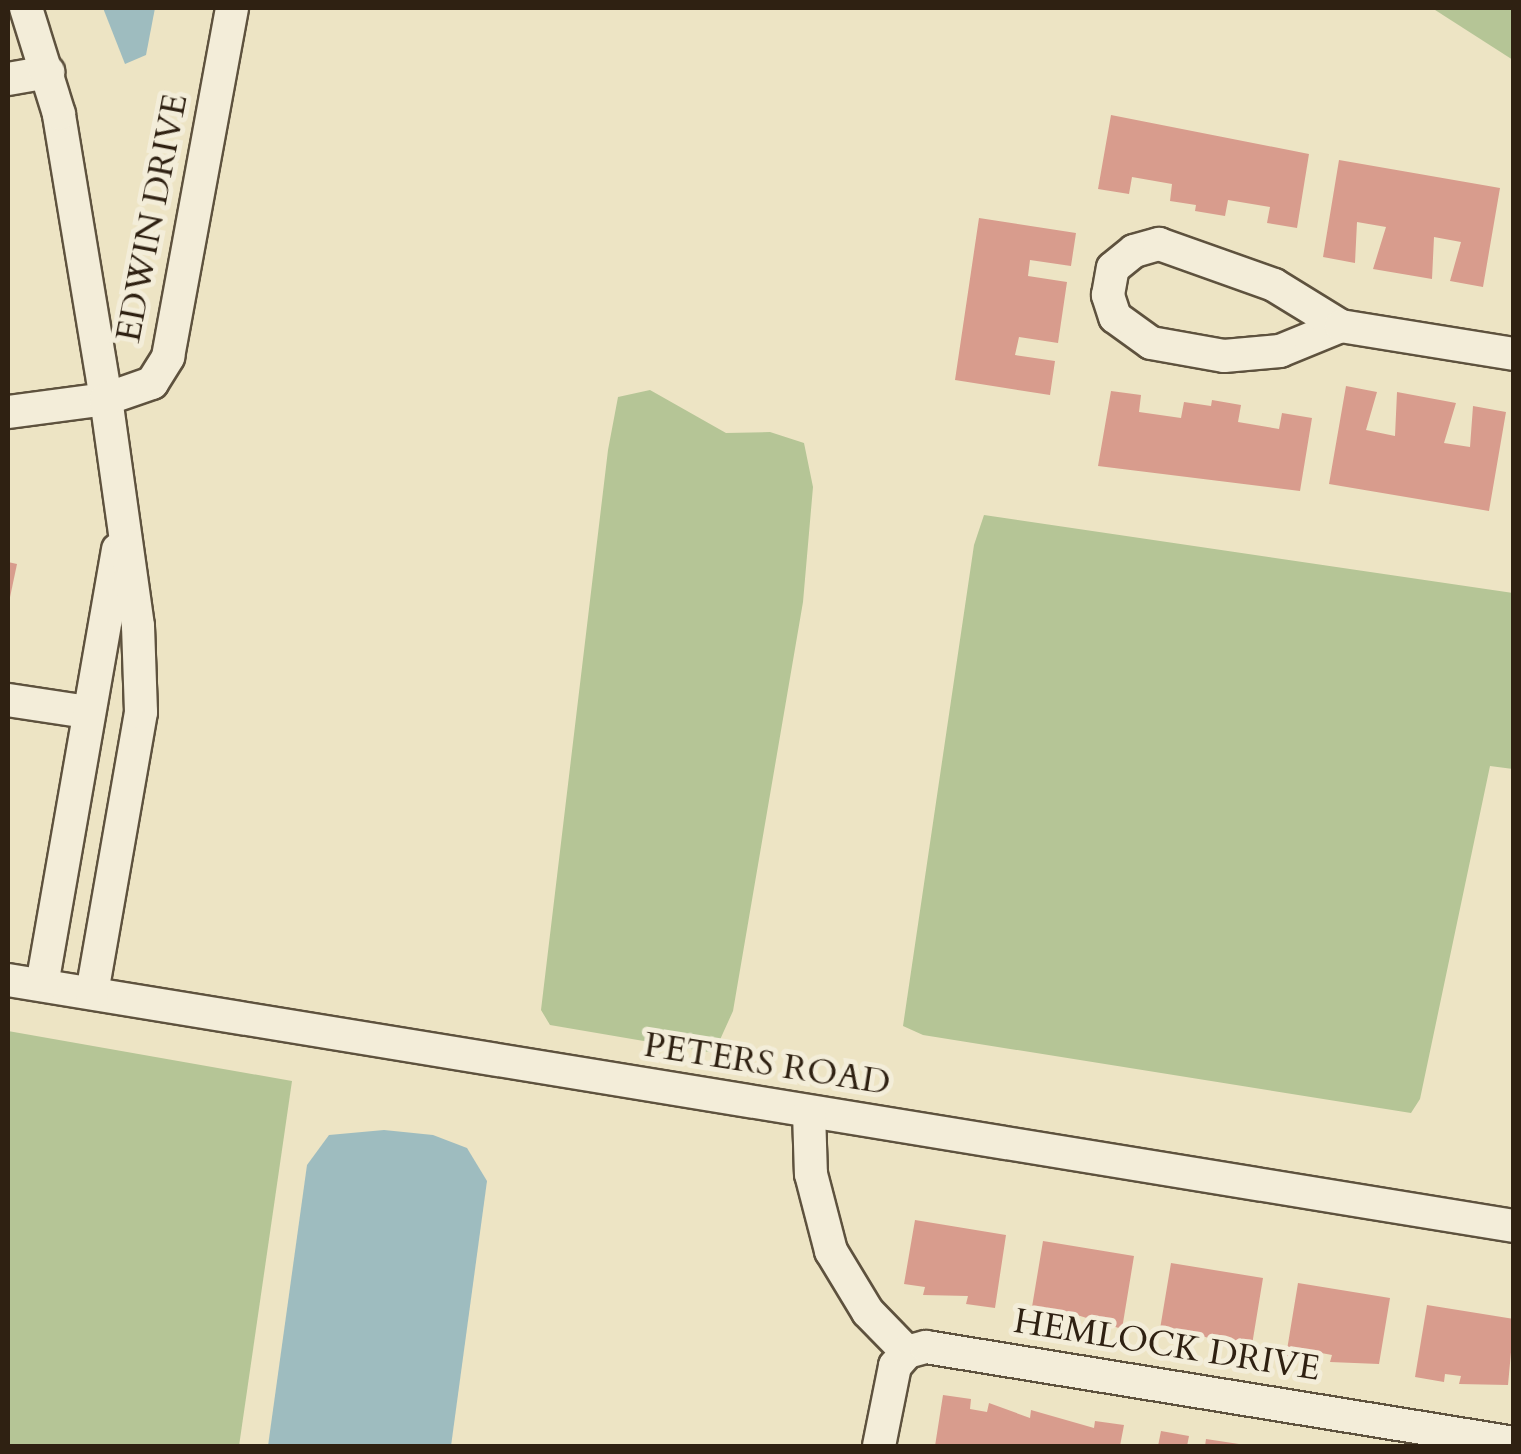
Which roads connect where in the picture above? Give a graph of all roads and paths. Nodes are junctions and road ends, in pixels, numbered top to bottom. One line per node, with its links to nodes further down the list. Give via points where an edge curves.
1 (26, 8): 3 (street)
2 (232, 8): 7 (street, EDWIN DRIVE, via 168,357 152,382)
3 (48, 72): 4 (street); 7 (street)
4 (8, 79)
5 (1341, 326): 5 (street, via 1274,286 1160,244 1134,251 1113,268 1108,295 1115,317 1151,343 1224,356 1280,351); 6 (street)
6 (1514, 354)
7 (106, 400): 8 (street, EDWIN DRIVE); 9 (street, via 122,477)
8 (8, 412)
9 (122, 526): 11 (street); 14 (street, via 138,626 141,712)
10 (8, 700): 11 (street)
11 (87, 712): 13 (street)
12 (8, 980): 13 (street, PETERS ROAD)
13 (42, 985): 14 (street, PETERS ROAD)
14 (92, 994): 15 (street, PETERS ROAD)
15 (809, 1112): 16 (street, PETERS ROAD); 17 (street, via 811,1174 831,1251 868,1312)
16 (1514, 1226)
17 (907, 1352): 18 (street, HEMLOCK DRIVE, via 936,1348); 19 (street, via 890,1378)
18 (1514, 1443)
19 (879, 1446)

